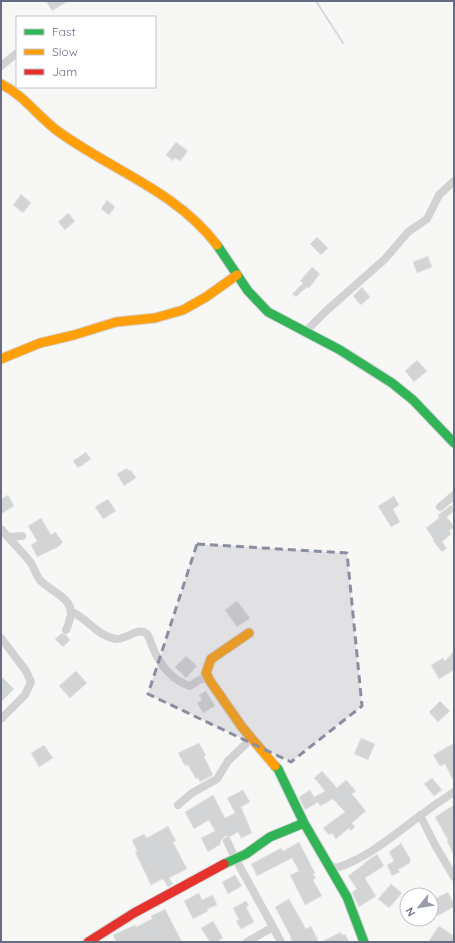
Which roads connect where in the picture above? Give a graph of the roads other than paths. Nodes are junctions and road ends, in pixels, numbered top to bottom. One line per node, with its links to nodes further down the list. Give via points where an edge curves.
1 (16, 54): 2 (street)
2 (1, 66)
3 (1, 84): 5 (street, via 16,92 49,124 80,147 159,191 179,206 198,223)
4 (454, 181): 6 (street, via 439,195 427,218 408,232 385,259)
5 (237, 275): 6 (street, via 257,303 268,312); 7 (street, via 183,310 155,318 116,322 40,343)
6 (305, 332): 8 (street, via 387,379 407,395)
7 (1, 359)
8 (454, 443)
9 (454, 495): 10 (street)
10 (440, 507)
11 (1, 529): 13 (street)
12 (22, 536): 13 (street)
13 (8, 537): 14 (street, via 40,579 63,598)
14 (72, 612): 15 (street); 18 (street, via 102,634 117,639 144,632 148,635 159,662 177,681 190,686)
15 (66, 630)
16 (249, 633): 18 (street, via 211,659 206,672)
17 (1, 638): 19 (street, via 26,671 31,682 25,695)
18 (208, 677): 20 (street)
19 (1, 719)
20 (251, 739): 22 (street, via 228,761 216,779); 24 (street, via 278,769)
21 (454, 792): 23 (street)
22 (178, 805)
23 (420, 815): 27 (street, via 353,862); 28 (street)
24 (304, 823): 26 (street, via 270,837 246,854); 27 (street)
25 (227, 841): 26 (street)
26 (235, 858): 29 (street); 30 (street, via 134,913)
27 (332, 867): 33 (street, via 347,897)
28 (454, 878)
29 (273, 927): 31 (street); 32 (street)
30 (88, 942)
31 (247, 942)
32 (281, 942)
33 (364, 942)

